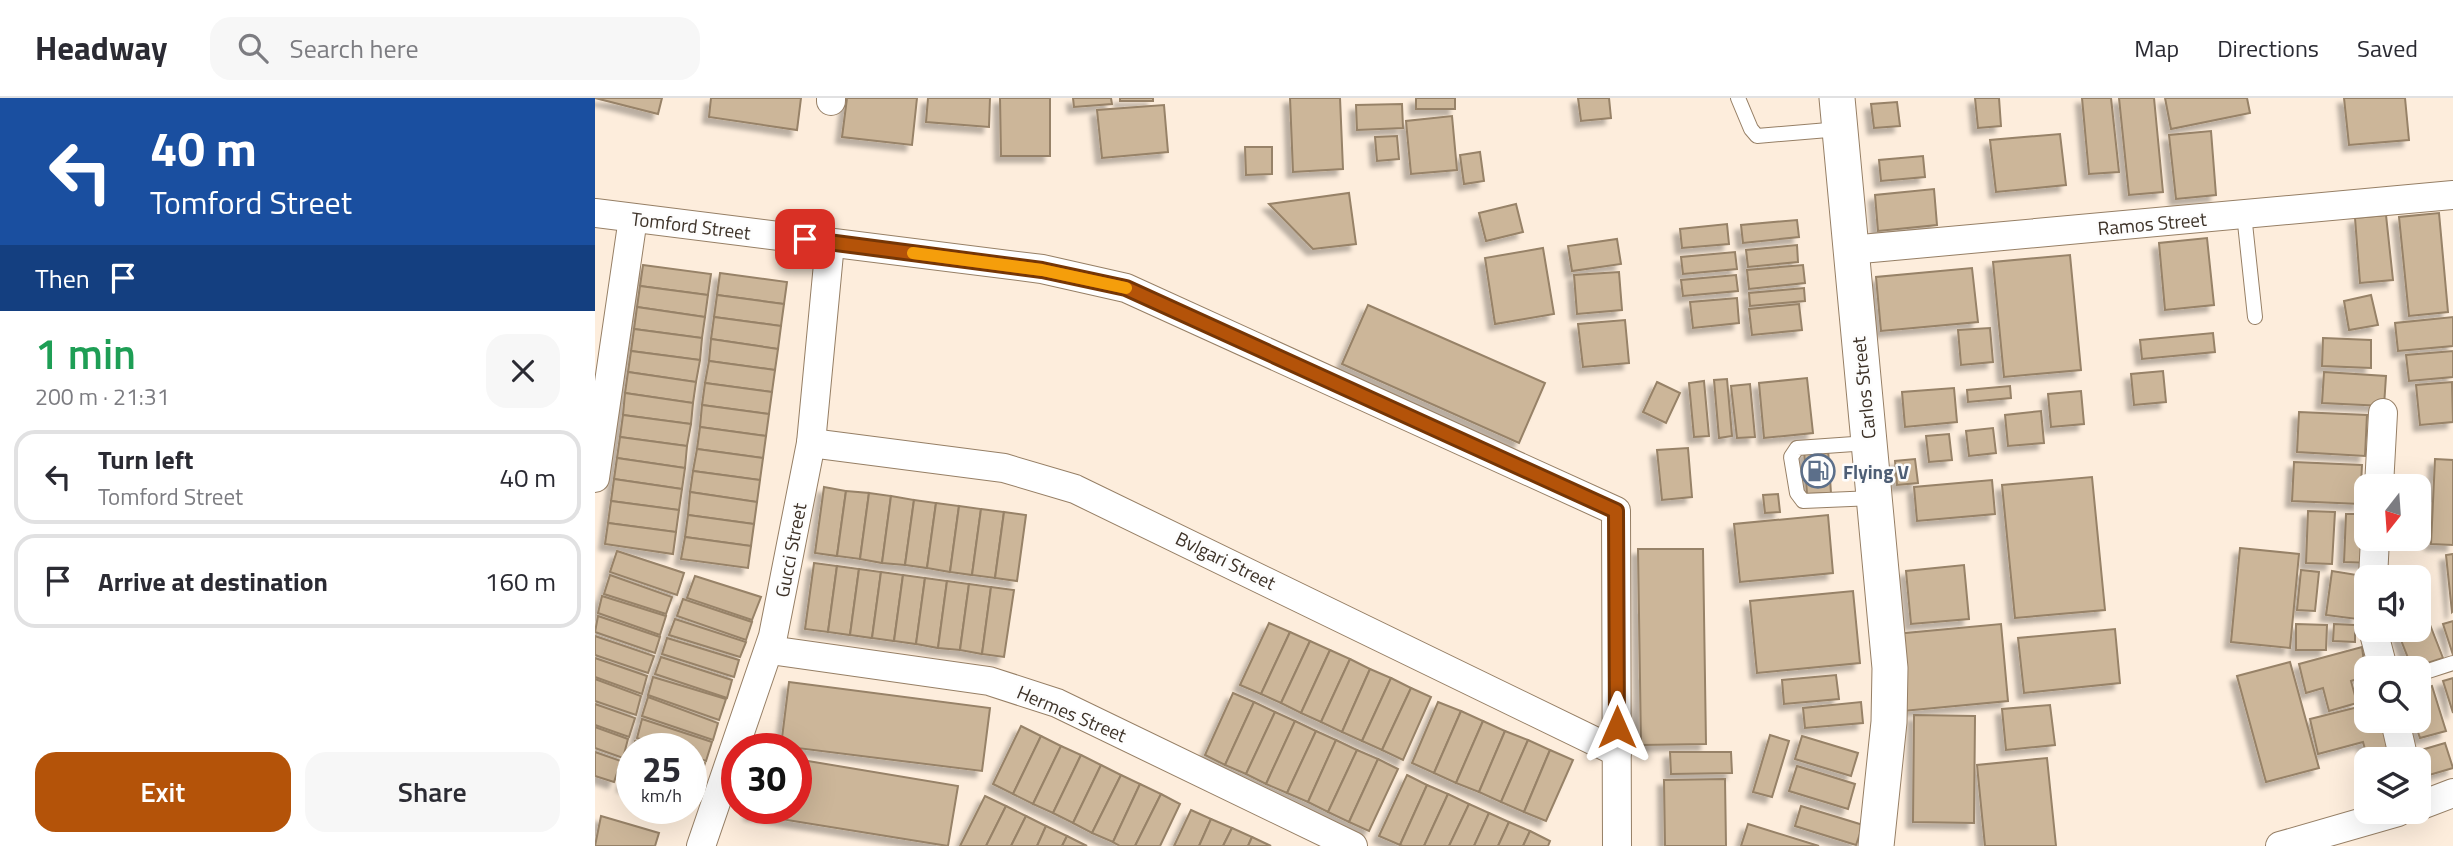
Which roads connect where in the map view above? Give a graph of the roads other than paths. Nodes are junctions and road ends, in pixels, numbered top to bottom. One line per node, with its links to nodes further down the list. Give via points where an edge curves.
1 (1738, 98): 2 (lane, via 1758,136)
2 (1838, 113): 8 (street, Carlos Street)
3 (2453, 195): 5 (street, Ramos Street)
4 (595, 213): 6 (street, Tomford Street)
5 (2244, 214): 8 (street, Ramos Street); 9 (lane)
6 (633, 218): 7 (street, Tomford Street); 14 (street)
7 (830, 243): 11 (street, Gucci Street); 19 (street, Tomford Street, via 1042,270 1126,288 1616,511)
8 (1850, 250): 12 (street, Carlos Street)
9 (2255, 317)
10 (2383, 413): 13 (street)
11 (811, 443): 16 (street, Gucci Street); 19 (street, Bvlgari Street, via 1004,468 1075,489)
12 (1868, 443): 15 (street, Carlos Street); 15 (lane, via 1797,448 1791,457 1797,493 1803,501)
13 (2380, 474)
14 (595, 478)
15 (1874, 498): 26 (street, Carlos Street, via 1890,695)
16 (770, 650): 23 (street, Gucci Street); 24 (street, Hermes Street, via 1025,690)
17 (2453, 663): 18 (lane)
18 (2431, 670)
19 (1617, 752): 25 (street)
20 (2453, 793): 21 (street)
21 (2431, 801)
22 (2356, 824): 27 (street)
23 (701, 846)
24 (1353, 846)
25 (1617, 846)
26 (1876, 846)
27 (2280, 846)

